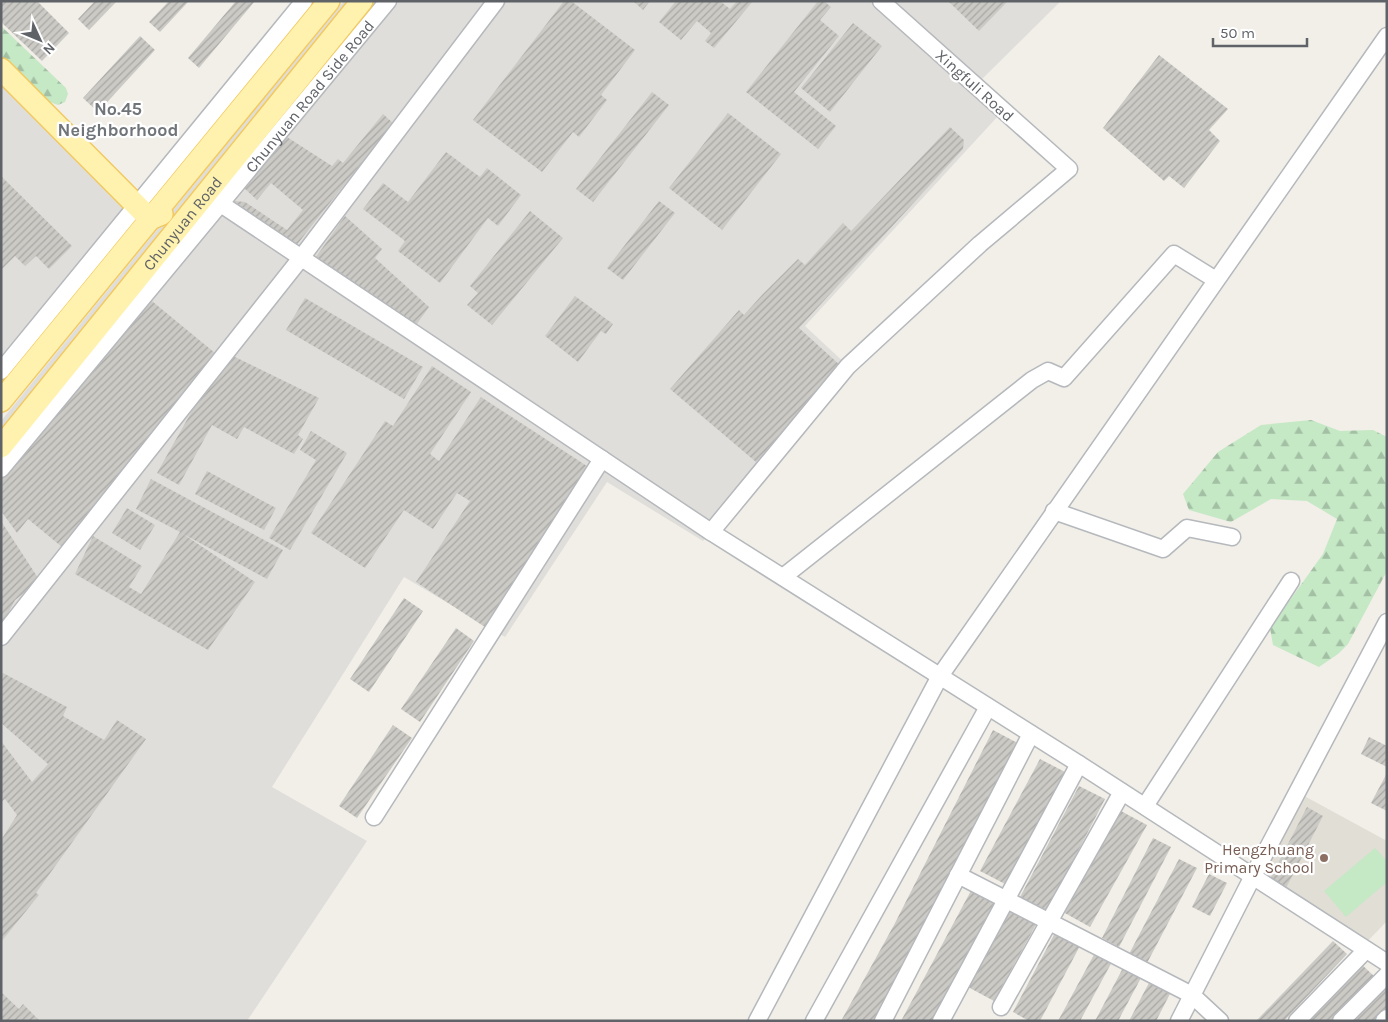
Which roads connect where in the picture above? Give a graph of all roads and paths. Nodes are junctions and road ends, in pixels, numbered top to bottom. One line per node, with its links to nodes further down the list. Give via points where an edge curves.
1 (304, 1): 10 (street)
2 (329, 1): 10 (main road, Chunyuan Road)
3 (362, 1): 9 (main road, Chunyuan Road)
4 (388, 1): 9 (street, Chunyuan Road Side Road)
5 (496, 1): 11 (street)
6 (881, 1): 19 (street, Xingfuli Road, via 1069,169 980,244 848,366)
7 (1387, 36): 12 (street)
8 (1, 69): 10 (main road)
9 (213, 199): 10 (main road); 11 (street); 15 (main road, Chunyuan Road); 17 (street, Chunyuan Road Side Road)
10 (143, 212): 13 (street); 14 (main road, Chunyuan Road)
11 (301, 258): 16 (street); 24 (street)
12 (1216, 280): 18 (street); 21 (street, via 1174,254 1064,378 1048,371 1032,380)
13 (1, 371)
14 (1, 401)
15 (1, 447)
16 (602, 459): 19 (street); 31 (street)
17 (1, 469)
18 (1054, 511): 20 (street, via 1163,549 1187,528); 25 (street)
19 (711, 532): 21 (street)
20 (1232, 537)
21 (783, 577): 25 (street)
22 (1291, 580): 30 (street)
23 (1387, 622): 33 (street)
24 (1, 637)
25 (940, 676): 26 (street); 41 (street)
26 (988, 706): 27 (street); 42 (street)
27 (1031, 734): 28 (street); 32 (street)
28 (1080, 764): 29 (street); 34 (street)
29 (1122, 792): 30 (street); 35 (street)
30 (1145, 806): 33 (street)
31 (374, 817)
32 (958, 875): 34 (street); 43 (street)
33 (1253, 876): 36 (street); 39 (street)
34 (1006, 900): 35 (street); 44 (street)
35 (1050, 922): 39 (street); 40 (street)
36 (1366, 950): 37 (street); 47 (street)
37 (1387, 963)
38 (1387, 975): 48 (street)
39 (1192, 995): 45 (street); 46 (street)
40 (1001, 1007)
41 (757, 1021)
42 (814, 1021)
43 (883, 1021)
44 (941, 1021)
45 (1179, 1021)
46 (1220, 1021)
47 (1297, 1021)
48 (1341, 1021)

